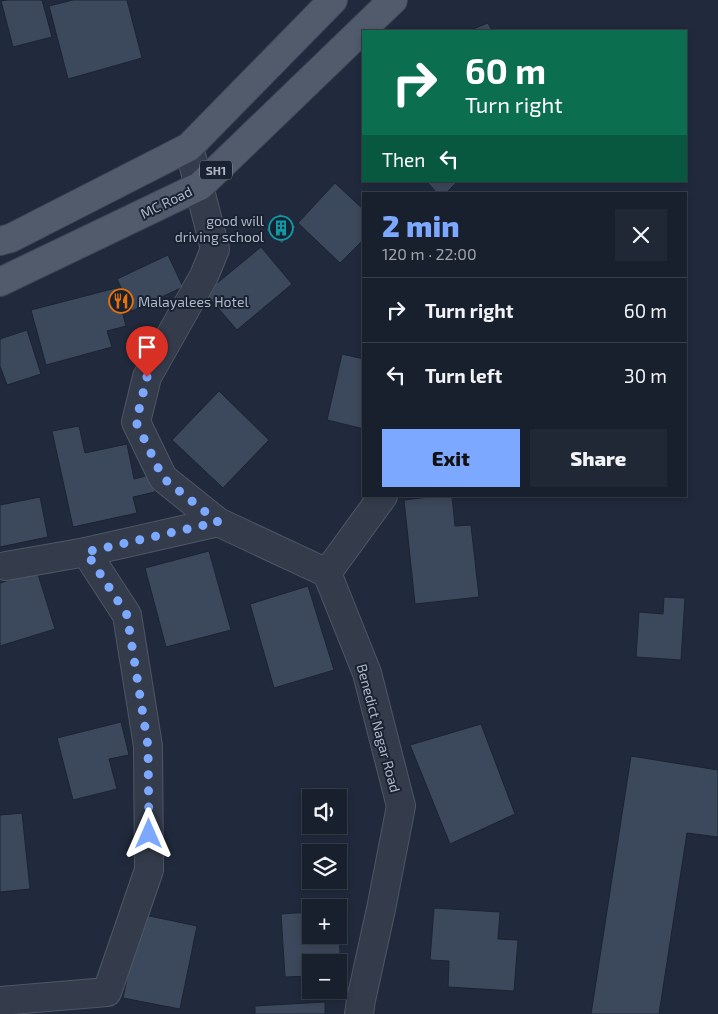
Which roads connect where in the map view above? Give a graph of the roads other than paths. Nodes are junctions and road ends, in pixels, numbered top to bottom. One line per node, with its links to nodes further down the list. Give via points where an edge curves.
1 (333, 0): 3 (main road, SH1)
2 (393, 0): 4 (main road, MC Road / SH1)
3 (189, 147): 4 (street); 5 (main road, SH1)
4 (200, 186): 6 (main road, MC Road / SH1); 8 (street, via 215,249 204,276 147,377 136,422 163,478)
5 (0, 241)
6 (0, 282)
7 (382, 497): 11 (street)
8 (218, 522): 9 (street); 11 (street)
9 (86, 552): 10 (street); 12 (street, via 127,615 148,746 149,870 107,992)
10 (6, 566)
11 (326, 573): 13 (street, Benedict Nagar Road, via 366,673 401,806)
12 (0, 1001)
13 (359, 1014)

